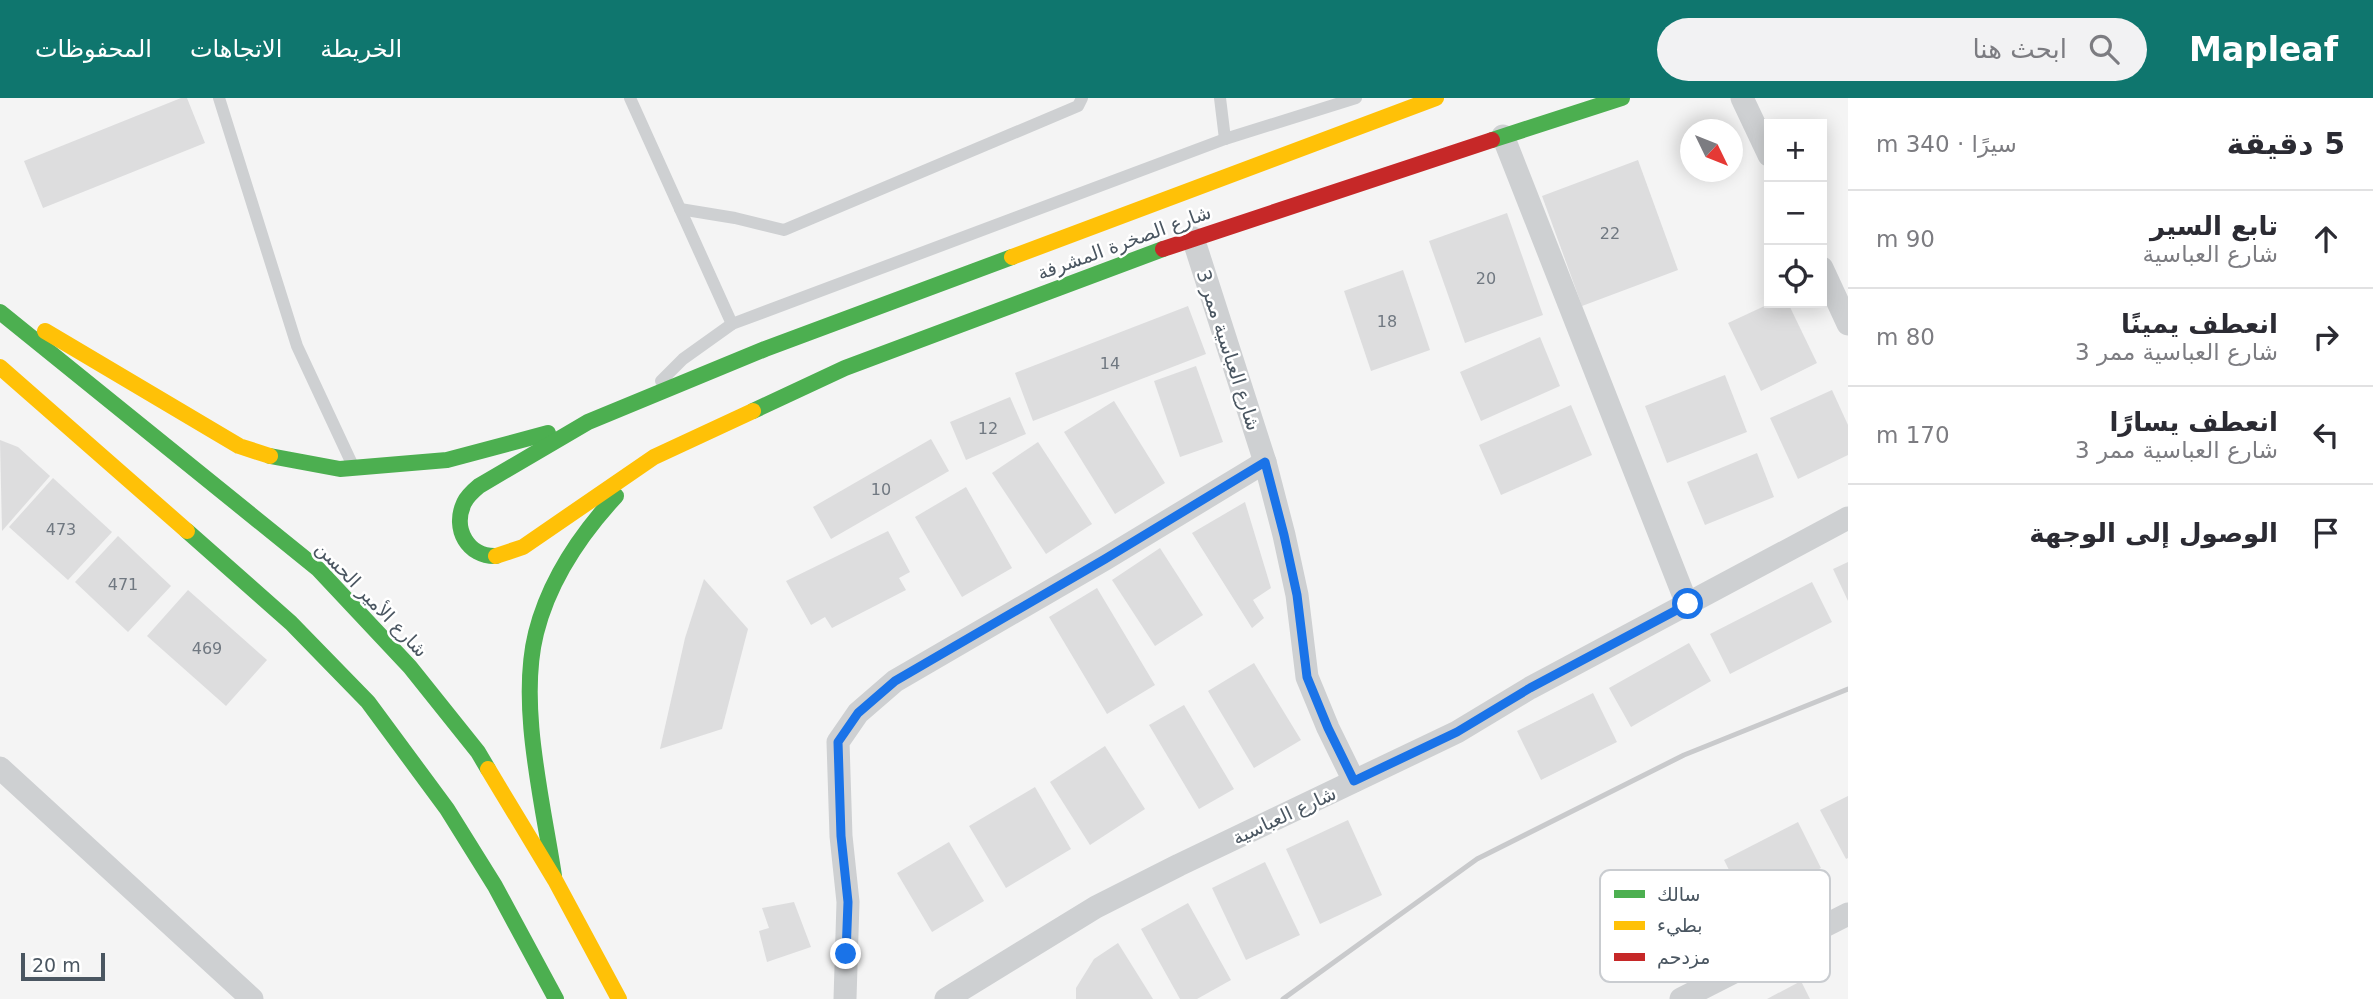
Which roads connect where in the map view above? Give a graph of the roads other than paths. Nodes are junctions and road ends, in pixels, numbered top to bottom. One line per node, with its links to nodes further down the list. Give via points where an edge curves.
1 (219, 98): 24 (lane, via 297,346)
2 (630, 98): 12 (lane)
3 (1082, 98): 12 (lane, via 1078,106 784,230)
4 (1220, 98): 10 (lane)
5 (1356, 98): 10 (lane)
6 (1436, 98): 20 (main road, شارع الصخرة المشرفة)
7 (1622, 98): 9 (main road, شارع الصخرة المشرفة)
8 (1742, 98): 11 (street)
9 (1503, 136): 13 (main road, شارع الصخرة المشرفة); 26 (street)
10 (1225, 139): 17 (lane)
11 (1764, 144)
12 (680, 209): 17 (lane)
13 (1193, 238): 22 (main road, شارع الصخرة المشرفة, via 845,368); 23 (street, شارع العباسية ممر 3)
14 (1827, 279): 18 (street)
15 (0, 304): 24 (main road, via 239,446 284,460)
16 (0, 312): 29 (main road, شارع الأمير الحسن, via 318,569 410,667 478,752)
17 (732, 324): 20 (lane, via 683,359)
18 (1848, 324)
19 (0, 367): 34 (main road, via 291,622 368,702 447,809)
20 (642, 399): 21 (main road, شارع الصخرة المشرفة)
21 (588, 422): 22 (main road, via 479,486 466,499 459,515 460,531 474,551 503,555 523,547); 24 (main road, via 447,460)
22 (654, 457): 29 (main road, via 608,503 579,542 545,602 532,653 532,721)
23 (1265, 462): 28 (street, شارع العباسية ممر 3, via 1297,595 1307,677); 36 (street, via 895,681 858,713 838,742 848,902)
24 (354, 469)
25 (1848, 518): 26 (street, شارع العباسية)
26 (1688, 604): 28 (street, شارع العباسية, via 1457,732)
27 (0, 768): 33 (street)
28 (1354, 781): 37 (street, شارع العباسية, via 1096,908)
29 (555, 880): 35 (main road, شارع الأمير الحسن)
30 (1848, 914): 31 (street)
31 (1830, 923)
32 (1714, 982): 38 (street)
33 (245, 997)
34 (556, 999)
35 (619, 999)
36 (845, 999)
37 (946, 999)
38 (1681, 999)

